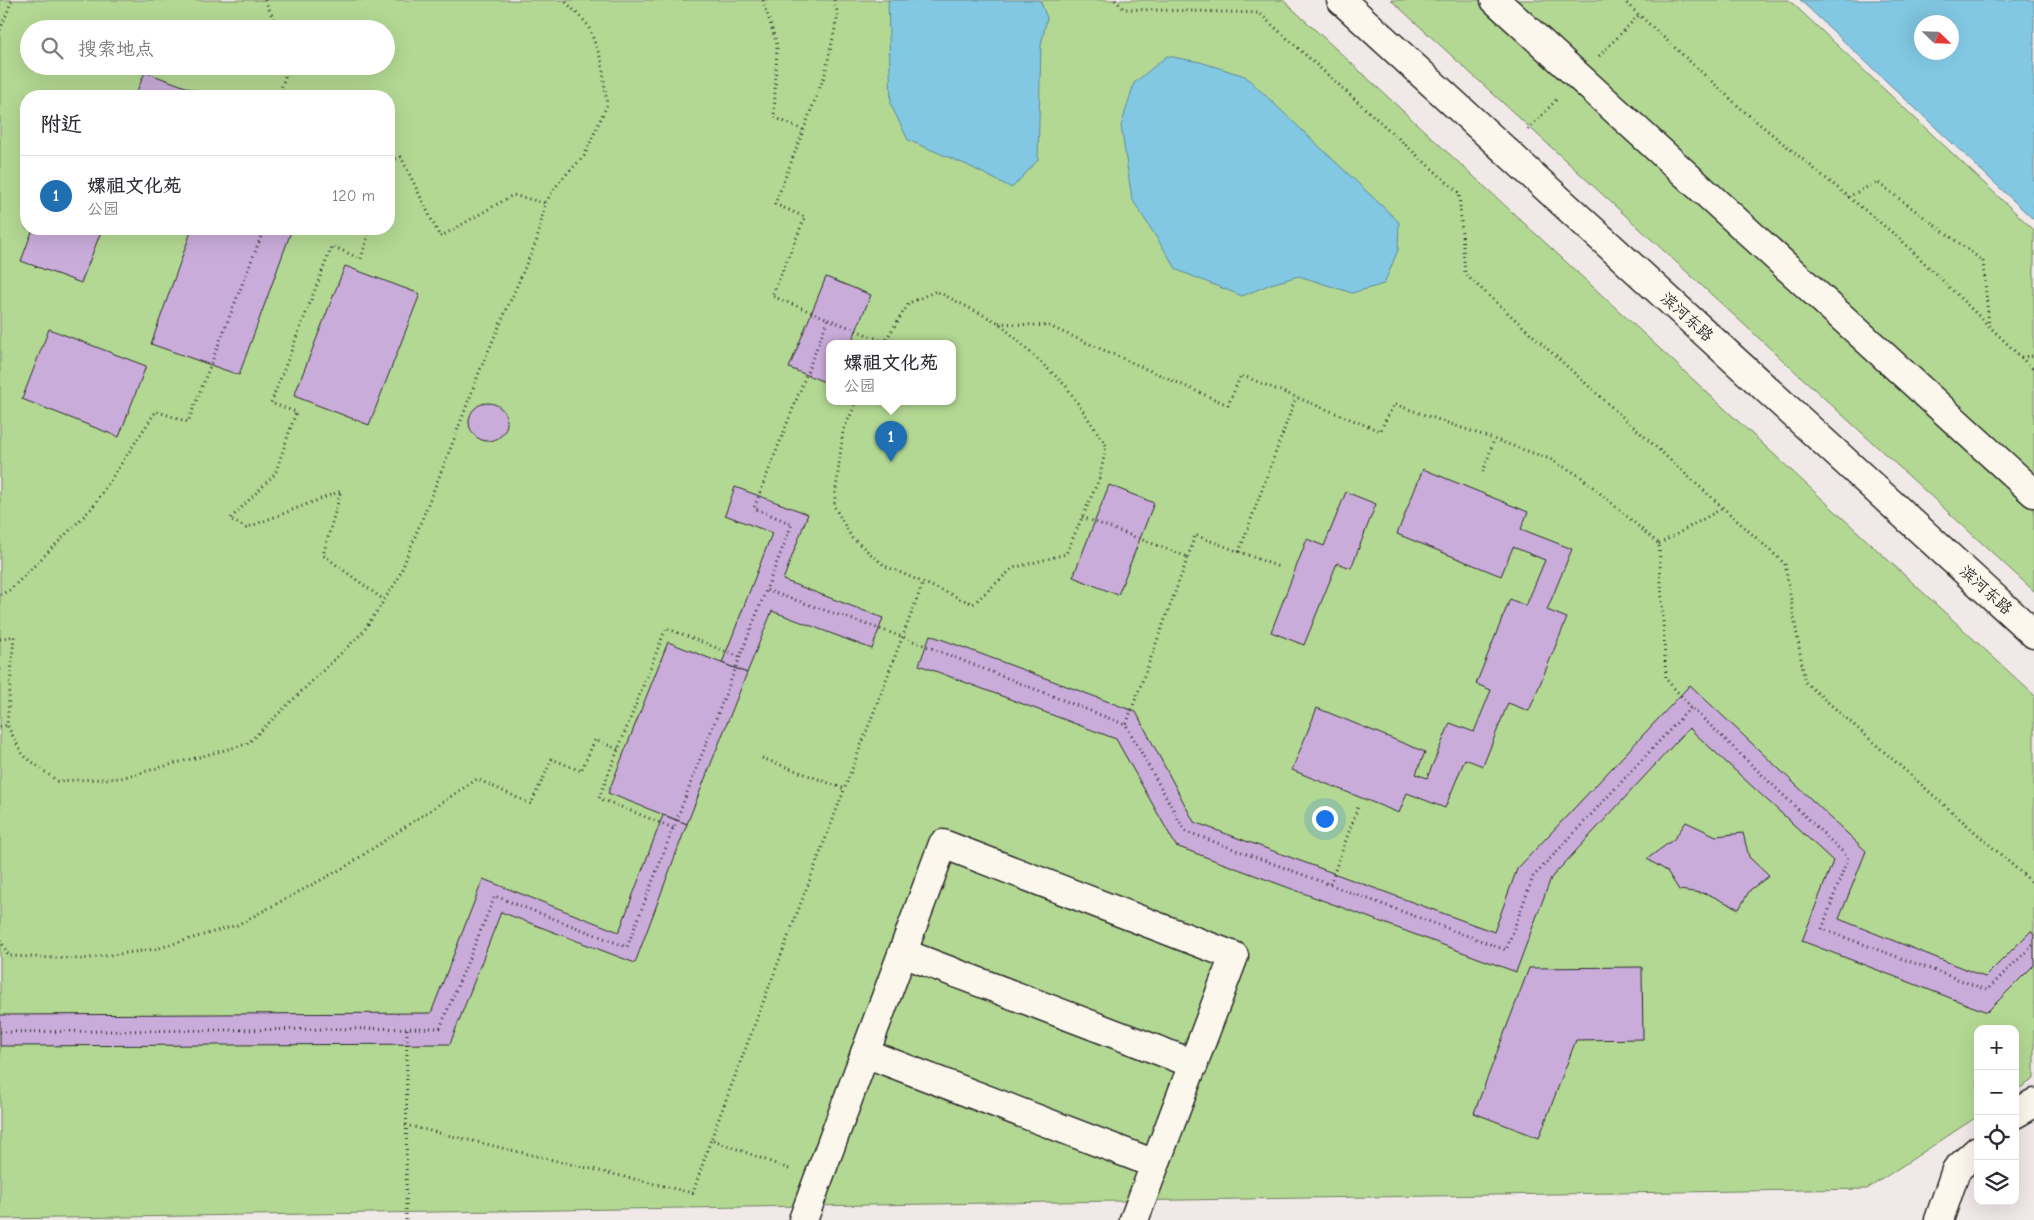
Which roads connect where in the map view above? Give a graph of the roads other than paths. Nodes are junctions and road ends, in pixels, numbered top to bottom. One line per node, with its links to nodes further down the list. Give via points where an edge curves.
1 (1341, 0): 4 (street, 滨河东路)
2 (1495, 0): 3 (street)
3 (2034, 493)
4 (2034, 634)
5 (903, 953): 6 (street); 7 (street); 7 (street, via 943,844 1234,956)
6 (865, 1053): 11 (street); 12 (street)
7 (1194, 1064): 11 (street)
8 (2034, 1103): 9 (street)
9 (2019, 1112)
10 (1974, 1154): 14 (street, via 1956,1170)
11 (1155, 1164): 13 (street)
12 (803, 1220)
13 (1134, 1220)
14 (1939, 1220)

